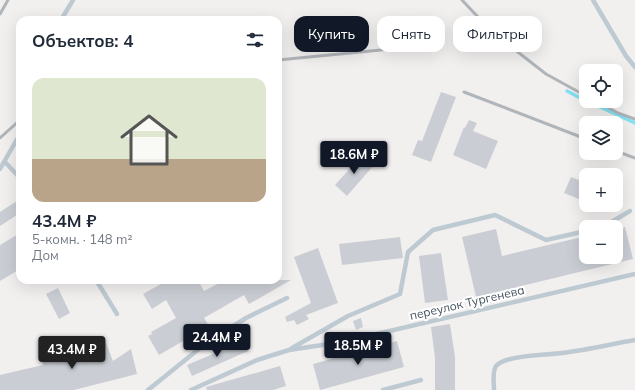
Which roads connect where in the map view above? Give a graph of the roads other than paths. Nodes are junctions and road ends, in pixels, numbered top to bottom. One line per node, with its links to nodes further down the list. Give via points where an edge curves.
1 (73, 0): 3 (lane)
2 (592, 0): 4 (lane)
3 (63, 16)
4 (635, 67)
5 (16, 141): 6 (lane)
6 (5, 162): 7 (lane); 8 (lane)
7 (0, 169)
8 (16, 174)
9 (630, 212): 10 (lane)
10 (616, 220)
11 (579, 233): 17 (lane, via 546,240 495,215 433,230 408,252 400,294 348,316)
12 (635, 274): 17 (lane, переулок Тургенева, via 342,342)
13 (98, 284): 15 (lane)
14 (287, 298): 19 (lane, via 246,318 205,344)
15 (117, 314)
16 (635, 340): 22 (lane, via 502,362 494,371)
17 (289, 350): 20 (lane, переулок Тургенева, via 257,360)
18 (421, 380): 21 (lane)
19 (148, 390)
20 (191, 390)
21 (383, 390)
22 (494, 390)

